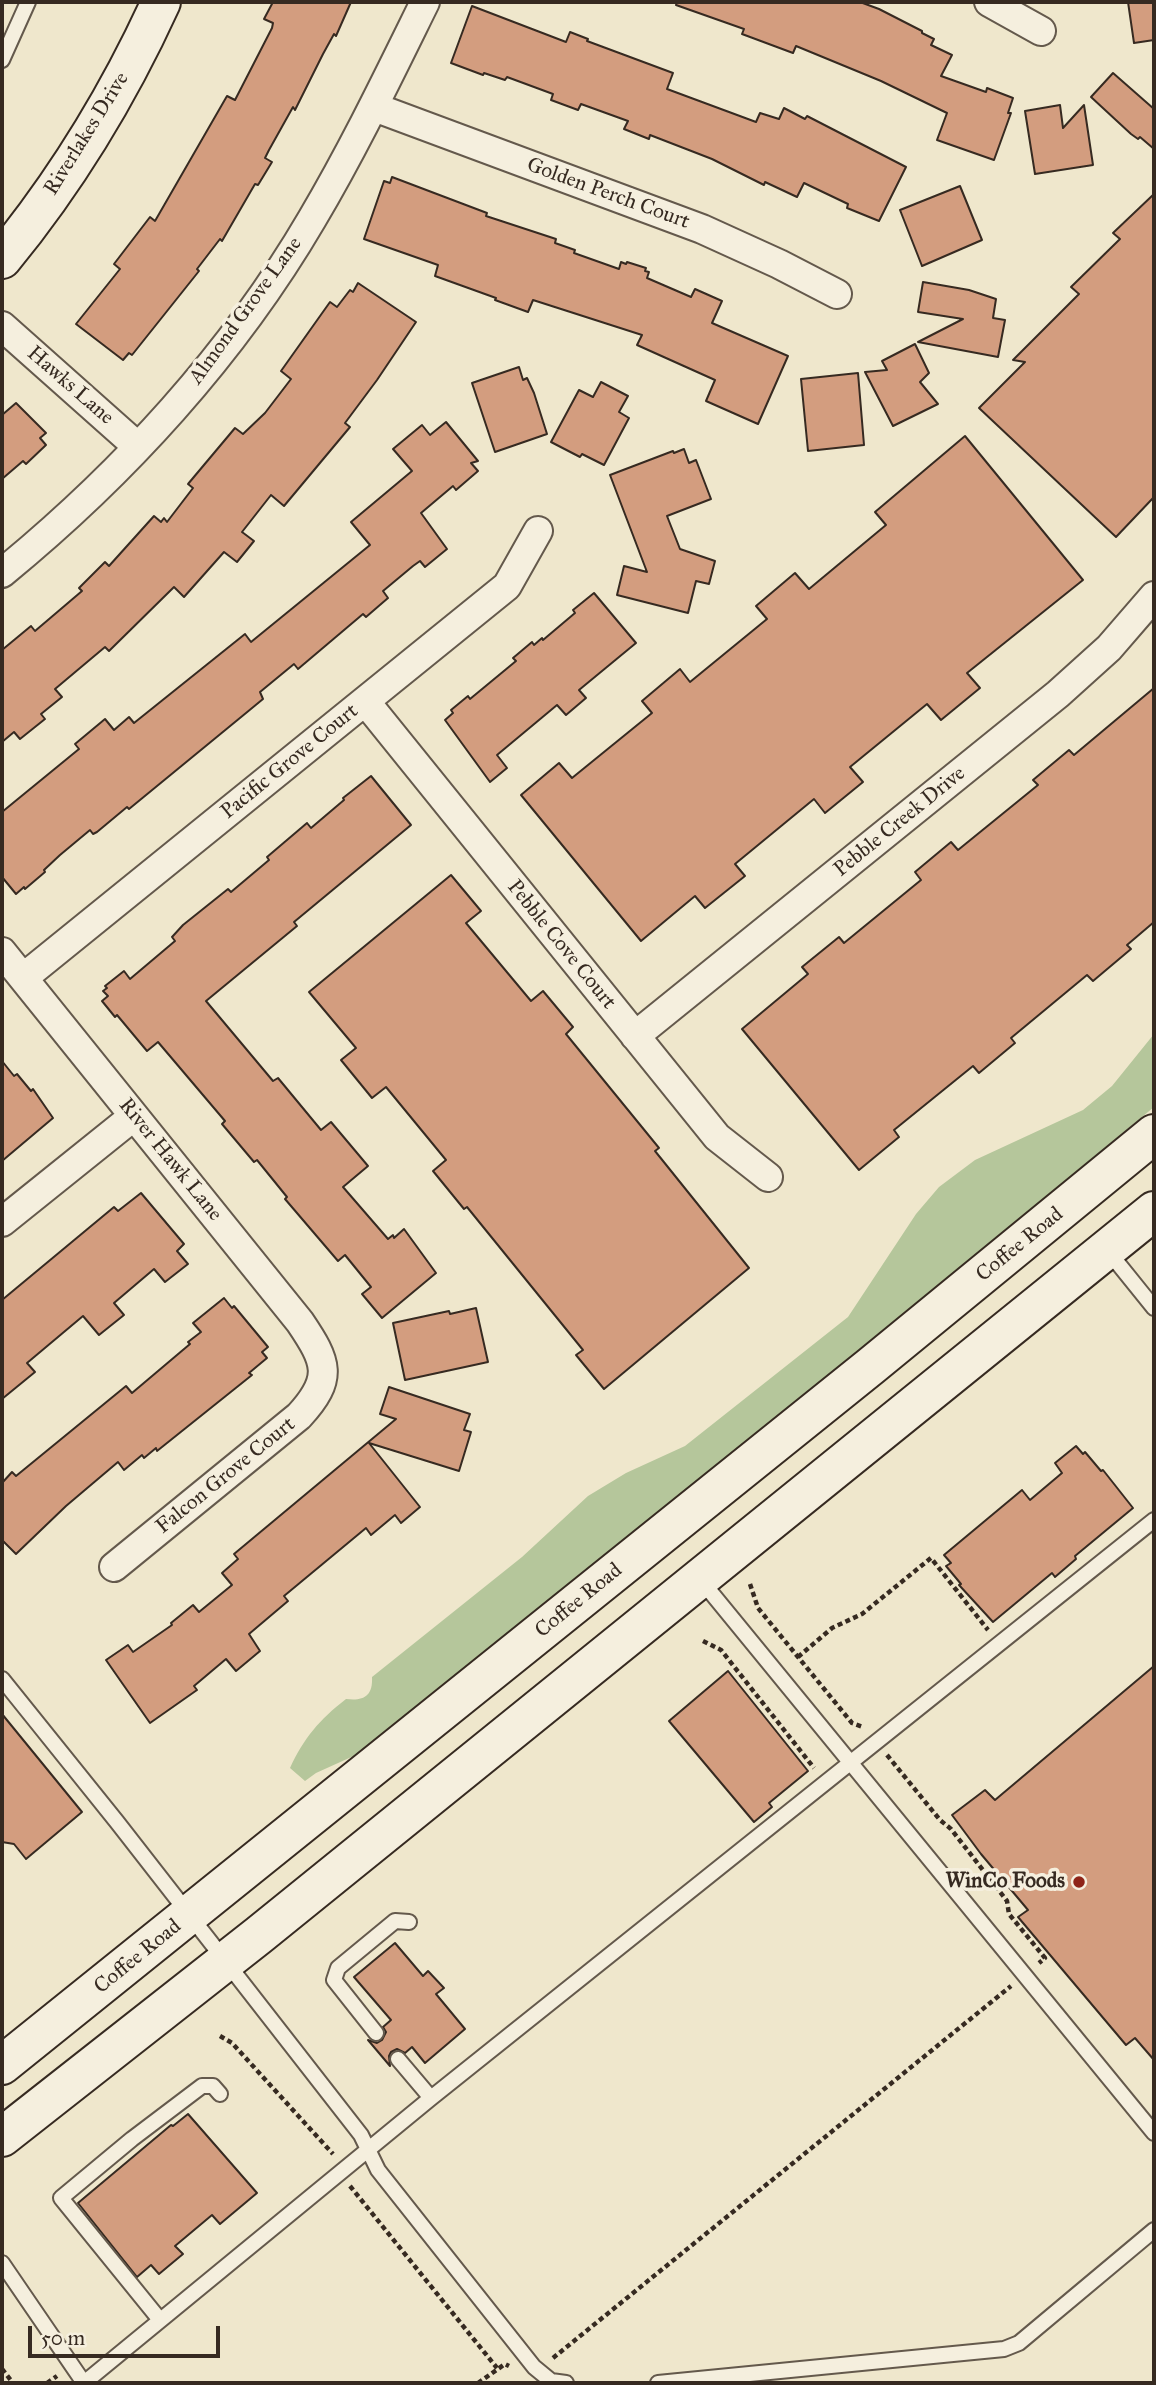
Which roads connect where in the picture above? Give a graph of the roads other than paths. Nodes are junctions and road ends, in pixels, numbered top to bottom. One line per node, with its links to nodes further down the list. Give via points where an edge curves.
1 (28, 2): 6 (lane)
2 (161, 2): 8 (main road, Riverlakes Drive, via 113,97 70,167)
3 (425, 2): 7 (street, Almond Grove Lane)
4 (989, 2): 5 (street)
5 (1041, 31)
6 (2, 60)
7 (374, 107): 9 (street, Golden Perch Court, via 702,229); 11 (street, Almond Grove Lane, via 311,221 257,302 199,379)
8 (2, 259)
9 (837, 294)
10 (2, 326): 11 (street, Hawks Lane)
11 (138, 447): 13 (street, Almond Grove Lane)
12 (538, 531): 15 (street, Pacific Grove Court, via 508,586)
13 (2, 573)
14 (1154, 596): 18 (street, Pebble Creek Drive, via 1109,648 1058,694)
15 (365, 701): 17 (street, Pacific Grove Court); 18 (street, Pebble Cove Court)
16 (2, 952): 17 (street, River Hawk Lane)
17 (23, 978): 19 (street, River Hawk Lane)
18 (635, 1036): 21 (street, Pebble Cove Court, via 717,1137)
19 (134, 1115): 23 (street); 26 (street, River Hawk Lane, via 300,1322 318,1349)
20 (1154, 1134): 32 (main road, Coffee Road)
21 (768, 1177)
22 (1154, 1210): 24 (main road)
23 (2, 1222)
24 (1107, 1250): 25 (lane); 29 (main road)
25 (1154, 1308)
26 (324, 1375): 28 (street, Falcon Grove Court, via 317,1397 299,1416)
27 (1154, 1520): 31 (lane)
28 (114, 1567)
29 (700, 1579): 31 (lane); 34 (main road)
30 (2, 1679): 32 (lane)
31 (851, 1764): 39 (lane); 40 (lane)
32 (190, 1915): 34 (lane); 37 (main road, Coffee Road)
33 (409, 1922): 35 (lane, via 394,1921 338,1968 334,1980)
34 (225, 1963): 41 (main road); 42 (lane, via 361,2135)
35 (376, 2033)
36 (398, 2059): 39 (lane)
37 (2, 2065)
38 (220, 2094): 45 (lane, via 213,2086 202,2086 61,2197)
39 (431, 2098): 42 (lane)
40 (1154, 2133)
41 (2, 2137)
42 (368, 2150): 45 (lane); 47 (lane, via 378,2170 538,2370 551,2381)
43 (1154, 2230): 48 (lane, via 1019,2343 1004,2349)
44 (2, 2263): 46 (lane)
45 (160, 2320): 46 (lane)
46 (84, 2383)
47 (566, 2383)
48 (659, 2383)

